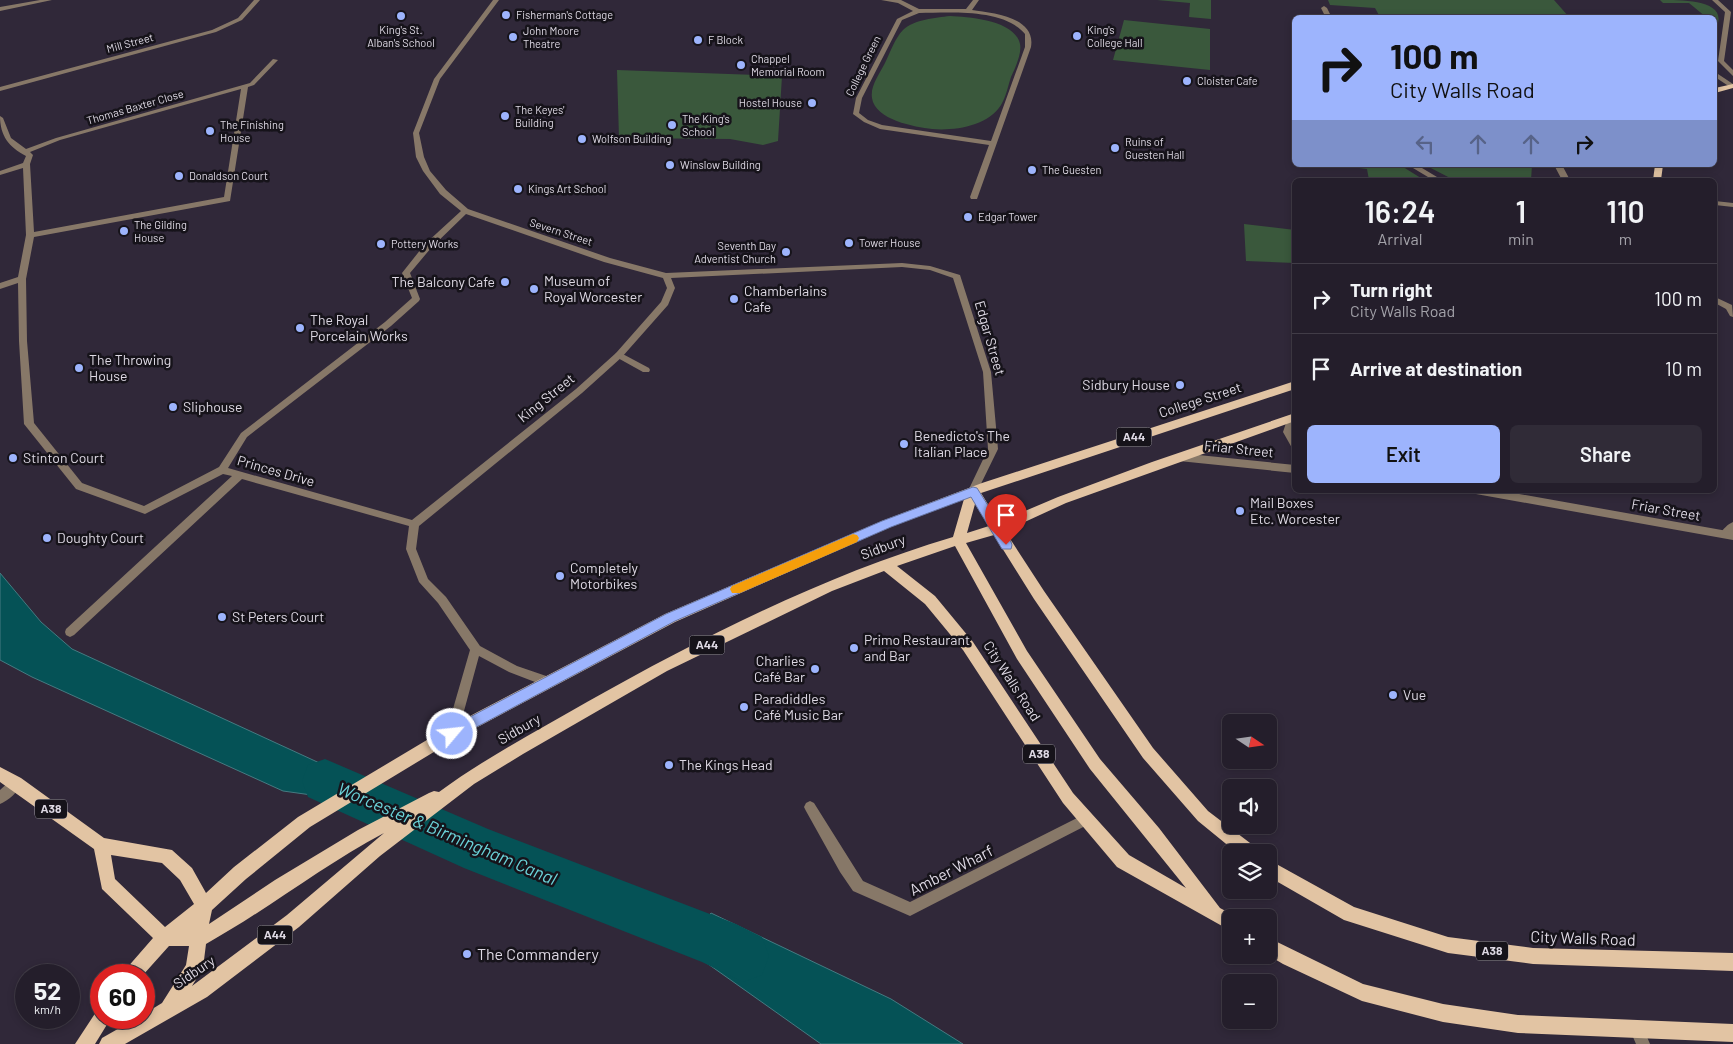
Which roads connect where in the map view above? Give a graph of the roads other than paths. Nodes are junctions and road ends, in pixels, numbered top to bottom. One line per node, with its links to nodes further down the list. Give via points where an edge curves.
1 (49, 0): 9 (street)
2 (257, 0): 18 (street, Mill Street, via 240,18 214,31)
3 (496, 0): 30 (street, Severn Street, via 437,79 416,134 420,157 427,170 443,192)
4 (884, 0): 7 (street)
5 (976, 0): 11 (street)
6 (1715, 0): 14 (street, via 1728,12 1721,62)
7 (899, 1): 10 (street)
8 (1324, 8): 12 (street)
9 (0, 9)
10 (918, 11): 11 (street, College Green); 21 (street, College Green, via 896,23 860,98 856,114 880,127)
11 (968, 11): 21 (street, College Green, via 1007,19 1027,31 1029,38)
12 (1327, 15)
13 (275, 60): 16 (street)
14 (1733, 74)
15 (1717, 75): 17 (street)
16 (249, 85): 22 (street, Thomas Baxter Close, via 58,139); 31 (street, via 227,199)
17 (1733, 86): 19 (main road)
18 (0, 89)
19 (1717, 90)
20 (0, 118): 22 (street, via 8,139)
21 (994, 144): 27 (street, College Green)
22 (24, 152): 23 (street, Princes Drive, via 30,155)
23 (26, 164): 25 (street); 31 (street, Princes Drive)
24 (1415, 167): 26 (street)
25 (0, 173)
26 (1435, 178)
27 (974, 197)
28 (1717, 203): 29 (street)
29 (1733, 205)
30 (465, 211): 33 (street, Severn Street, via 607,260); 46 (street, via 428,246 406,273 416,299 244,435)
31 (30, 235): 34 (street, Princes Drive)
32 (902, 265): 33 (street, Severn Street); 48 (street, Edgar Street, via 944,270 957,277 987,372 993,449)
33 (666, 276): 38 (street, King Street, via 672,288 665,303)
34 (22, 279): 35 (street); 46 (street, Princes Drive, via 29,424 80,486 145,510)
35 (0, 286)
36 (1717, 301): 37 (street, via 1729,307)
37 (1733, 314)
38 (619, 355): 39 (street); 50 (street, King Street, via 580,391)
39 (646, 370)
40 (1292, 387): 48 (main road, College Street / A44)
41 (1292, 418): 44 (main road, A44)
42 (1292, 422): 43 (street, Friar Street, via 1288,432)
43 (1292, 440)
44 (1179, 457): 45 (street, Friar Street); 52 (main road, A44, via 1062,500)
45 (1292, 469)
46 (222, 470): 47 (street, Princes Drive)
47 (240, 475): 50 (street, Princes Drive); 56 (street)
48 (973, 491): 52 (main road); 54 (main road); 58 (main road, Sidbury / A44, via 886,524 670,618)
49 (1493, 493): 53 (street, Friar Street)
50 (414, 524): 57 (street, via 411,549 424,582 442,600)
51 (1733, 526): 53 (street)
52 (996, 529): 54 (main road, Sidbury / A44); 66 (main road, via 1148,753 1203,816)
53 (1729, 535)
54 (958, 540): 55 (main road, Sidbury / A44); 70 (main road, City Walls Road / A38, via 1022,655 1095,764)
55 (886, 565): 61 (main road, Sidbury / A44, via 827,587 662,667); 65 (main road, City Walls Road / A38, via 930,600 968,646 1068,798)
56 (70, 632)
57 (476, 649): 58 (street, via 513,669); 59 (street)
58 (548, 682): 59 (main road, Sidbury / A44)
59 (452, 734): 69 (main road, Sidbury / A44, via 304,822)
60 (0, 774): 62 (main road, A38)
61 (470, 779): 73 (main road, A44, via 364,835); 77 (main road, Sidbury / A44, via 374,850 293,921 201,991)
62 (16, 783): 63 (street); 67 (main road, A38)
63 (0, 798)
64 (810, 806): 65 (street, Amber Wharf, via 858,886 910,909)
65 (1087, 819): 70 (main road, City Walls Road / A38, via 1123,861)
66 (1238, 844)
67 (101, 845): 69 (main road, A38, via 166,856 186,874); 72 (main road, via 108,883)
68 (1277, 873): 75 (main road, City Walls Road / A38, via 1350,914 1448,945 1533,956)
69 (204, 906): 72 (main road, Sidbury / A44); 73 (main road)
70 (1217, 914): 71 (main road, City Walls Road / A38)
71 (1222, 917)
72 (165, 938): 73 (main road); 76 (main road, Sidbury / A44)
73 (200, 938): 77 (main road, via 194,968)
74 (1277, 951): 80 (main road, via 1362,992 1443,1013)
75 (1733, 962)
76 (142, 964)
77 (168, 1010): 82 (main road, Sidbury / A44)
78 (94, 1029): 81 (main road)
79 (1733, 1033): 80 (main road)
80 (1640, 1037)
81 (84, 1044)
82 (108, 1044)

